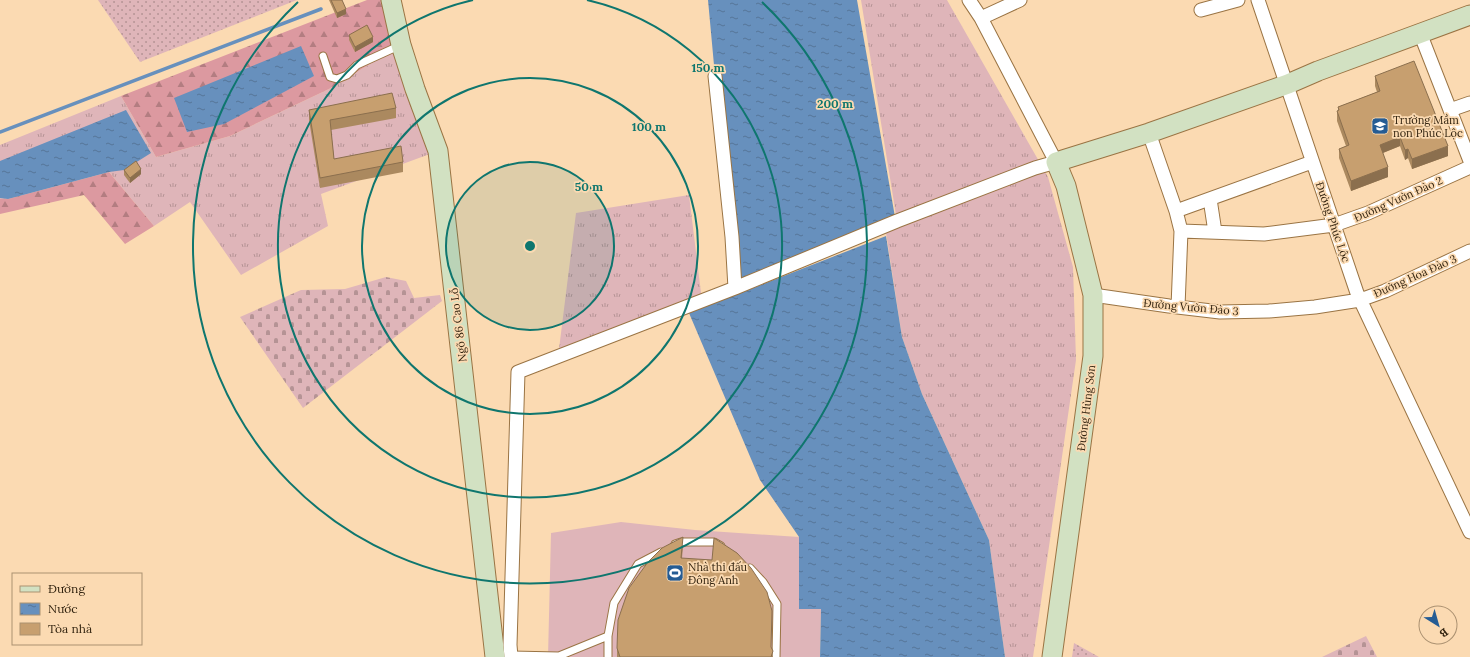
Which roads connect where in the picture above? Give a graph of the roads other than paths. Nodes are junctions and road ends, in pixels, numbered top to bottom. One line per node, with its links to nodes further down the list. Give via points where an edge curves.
1 (391, 0): 10 (street, Ngõ 86 Cao Lỗ)
2 (969, 0): 8 (street)
3 (1020, 0): 8 (street)
4 (1238, 0): 6 (street)
5 (1258, 0): 13 (street, Đường Phúc Lộc)
6 (1201, 10)
7 (1470, 15): 9 (street)
8 (982, 18): 17 (street)
9 (1420, 34): 13 (street); 15 (street)
10 (401, 45): 11 (lane, via 357,65 347,75 337,79 330,77); 35 (street, Ngõ 86 Cao Lỗ, via 438,151)
11 (323, 56)
12 (715, 76): 27 (street)
13 (1288, 84): 16 (street); 18 (street, Đường Phúc Lộc)
14 (1470, 103): 15 (street)
15 (1450, 110): 19 (street)
16 (1149, 133): 17 (street); 22 (street)
17 (1056, 162): 27 (street, via 897,221); 28 (street, Đường Hùng Sơn, via 1066,186)
18 (1312, 162): 21 (street); 23 (street, Đường Phúc Lộc)
19 (1470, 162)
20 (1470, 167): 23 (street, Đường Vườn Đào 2, via 1368,213)
21 (1210, 199): 22 (street); 25 (street)
22 (1176, 211): 24 (street)
23 (1334, 225): 25 (street, Đường Vườn Đào 2, via 1264,234); 29 (street, Đường Phúc Lộc)
24 (1181, 231): 25 (street, Đường Vườn Đào 2); 30 (street)
25 (1215, 232)
26 (1470, 251): 29 (street, Đường Hoa Đào 3)
27 (735, 288): 35 (street, via 518,372 510,645)
28 (1093, 295): 30 (street, Đường Vườn Đào 3); 39 (street, Đường Hùng Sơn, via 1093,356)
29 (1360, 300): 30 (street, Đường Vườn Đào 3, via 1269,311 1220,312); 31 (street, Đường Phúc Lộc)
30 (1178, 307)
31 (1470, 532)
32 (727, 550): 34 (lane, via 714,542 681,542 638,564 614,603)
33 (745, 564): 38 (lane, via 763,582 777,604)
34 (608, 636): 36 (lane); 37 (lane)
35 (506, 656): 36 (lane)
36 (561, 656)
37 (608, 657)
38 (776, 657)
39 (1052, 657)

